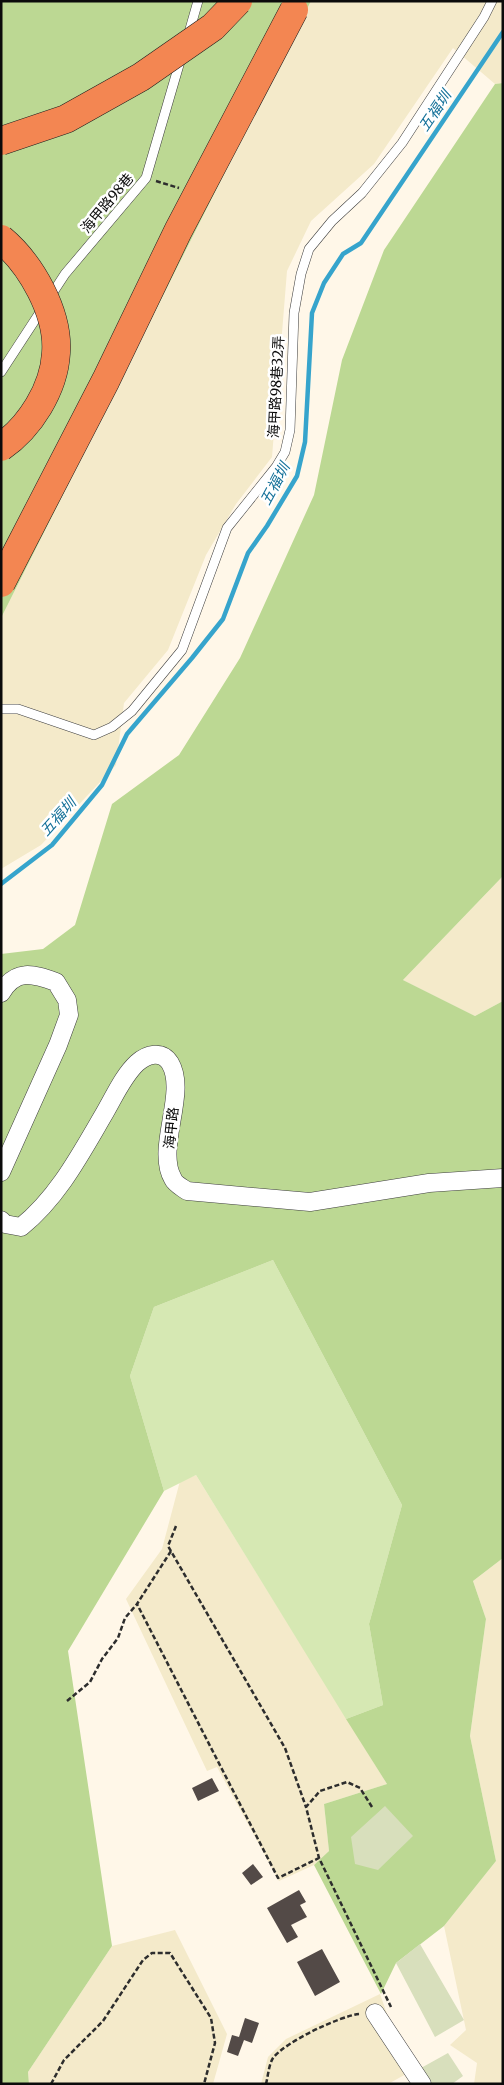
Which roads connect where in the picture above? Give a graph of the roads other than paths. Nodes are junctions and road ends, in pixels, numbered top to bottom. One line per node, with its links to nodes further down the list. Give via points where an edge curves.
1 (198, 1): 7 (lane, 海甲路98巷, via 146,178 65,274)
2 (238, 1): 5 (highway, bridge, via 213,27 141,77 66,119)
3 (492, 1): 10 (lane, 海甲路98巷32弄, via 402,143 362,193 332,221 310,249 301,274 294,313 290,430 285,452 228,528 182,650 132,711 112,727 94,734 18,709)
4 (294, 10): 9 (highway, bridge, via 178,231 106,380)
5 (1, 141)
6 (1, 239): 8 (highway, bridge, via 32,272 52,319 57,352 41,402 19,432)
7 (1, 372)
8 (1, 447)
9 (1, 583)
10 (1, 709)
11 (1, 993): 12 (street, via 14,979 31,974 56,982 67,1000 69,1015)
12 (1, 1172)
13 (503, 1178): 14 (street, 海甲路, via 429,1184 310,1202 187,1192 173,1180 167,1162 174,1070 168,1059 158,1054 146,1056 136,1064 58,1190 36,1215 21,1227 4,1224)
14 (1, 1220)
15 (375, 2013): 16 (street)
16 (422, 2084)

